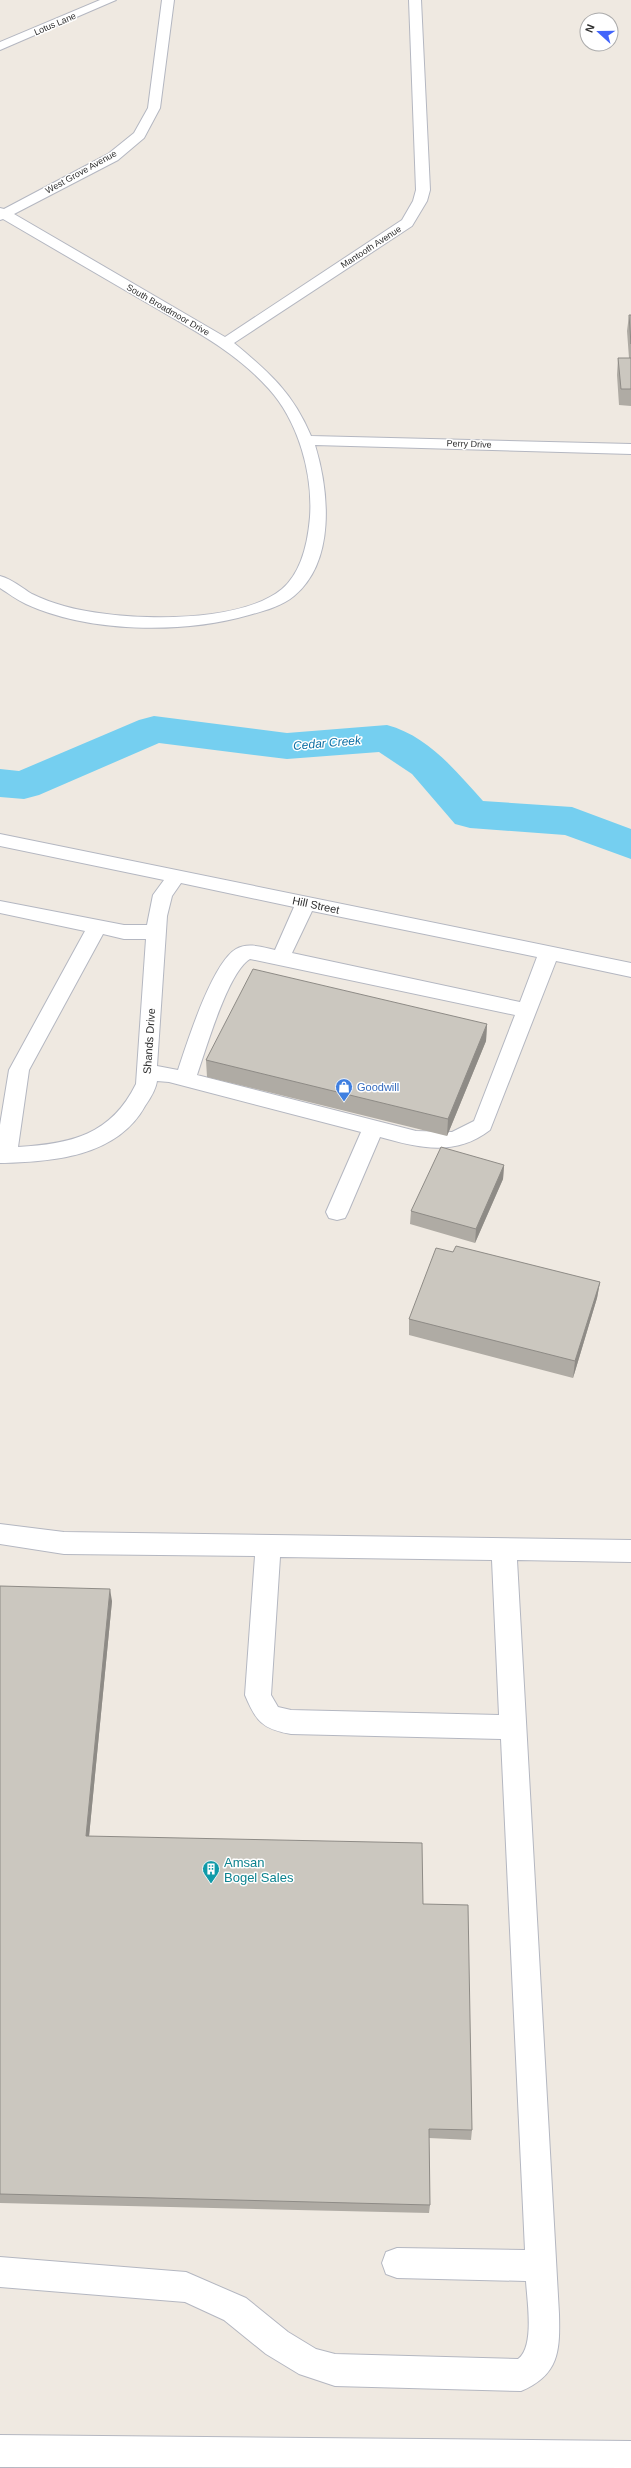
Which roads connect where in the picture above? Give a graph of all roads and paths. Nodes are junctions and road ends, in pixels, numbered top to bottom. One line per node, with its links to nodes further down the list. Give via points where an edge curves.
1 (110, 0): 4 (street, Lotus Lane)
2 (168, 0): 5 (street, West Grove Avenue, via 154,108 139,136 112,157)
3 (415, 0): 6 (street, Mantooth Avenue, via 423,190 415,212 407,223)
4 (0, 46)
5 (1, 214): 6 (street, South Broadmoor Drive)
6 (225, 343): 7 (street, South Broadmoor Drive, via 258,371 286,401)
7 (306, 440): 8 (street, Perry Drive); 9 (street, South Broadmoor Drive, via 318,515 310,561 287,594 254,610 175,622 118,620 33,601)
8 (631, 449)
9 (0, 580)
10 (0, 840): 11 (street, Hill Street)
11 (176, 876): 12 (street, Hill Street); 15 (street, Shands Drive, via 163,895)
12 (306, 903): 16 (street, Hill Street); 17 (street)
13 (0, 907): 14 (street)
14 (97, 927): 15 (street, via 124,932); 23 (street, via 19,1070)
15 (156, 932): 20 (street, Shands Drive)
16 (549, 953): 18 (street, Hill Street); 19 (street)
17 (281, 957): 19 (street); 21 (street, via 251,952 240,955 222,984)
18 (631, 970)
19 (527, 1010): 22 (street, via 483,1124 471,1135 439,1143)
20 (147, 1072): 21 (street); 23 (street, Shands Drive, via 146,1084 133,1109 107,1134 68,1150 42,1155)
21 (185, 1079): 22 (street)
22 (373, 1128): 24 (street)
23 (3, 1155)
24 (337, 1212)
25 (0, 1534): 26 (street, via 64,1543)
26 (268, 1547): 27 (street); 29 (street, via 258,1695 265,1711 275,1720)
27 (504, 1551): 28 (street); 29 (street)
28 (631, 1551)
29 (513, 1727): 31 (street)
30 (397, 2264): 31 (street)
31 (541, 2266): 32 (street, via 544,2347 533,2368 521,2375 335,2370 310,2363 277,2343 235,2309 186,2287)
32 (0, 2272)
33 (0, 2451): 34 (street)
34 (631, 2457)

